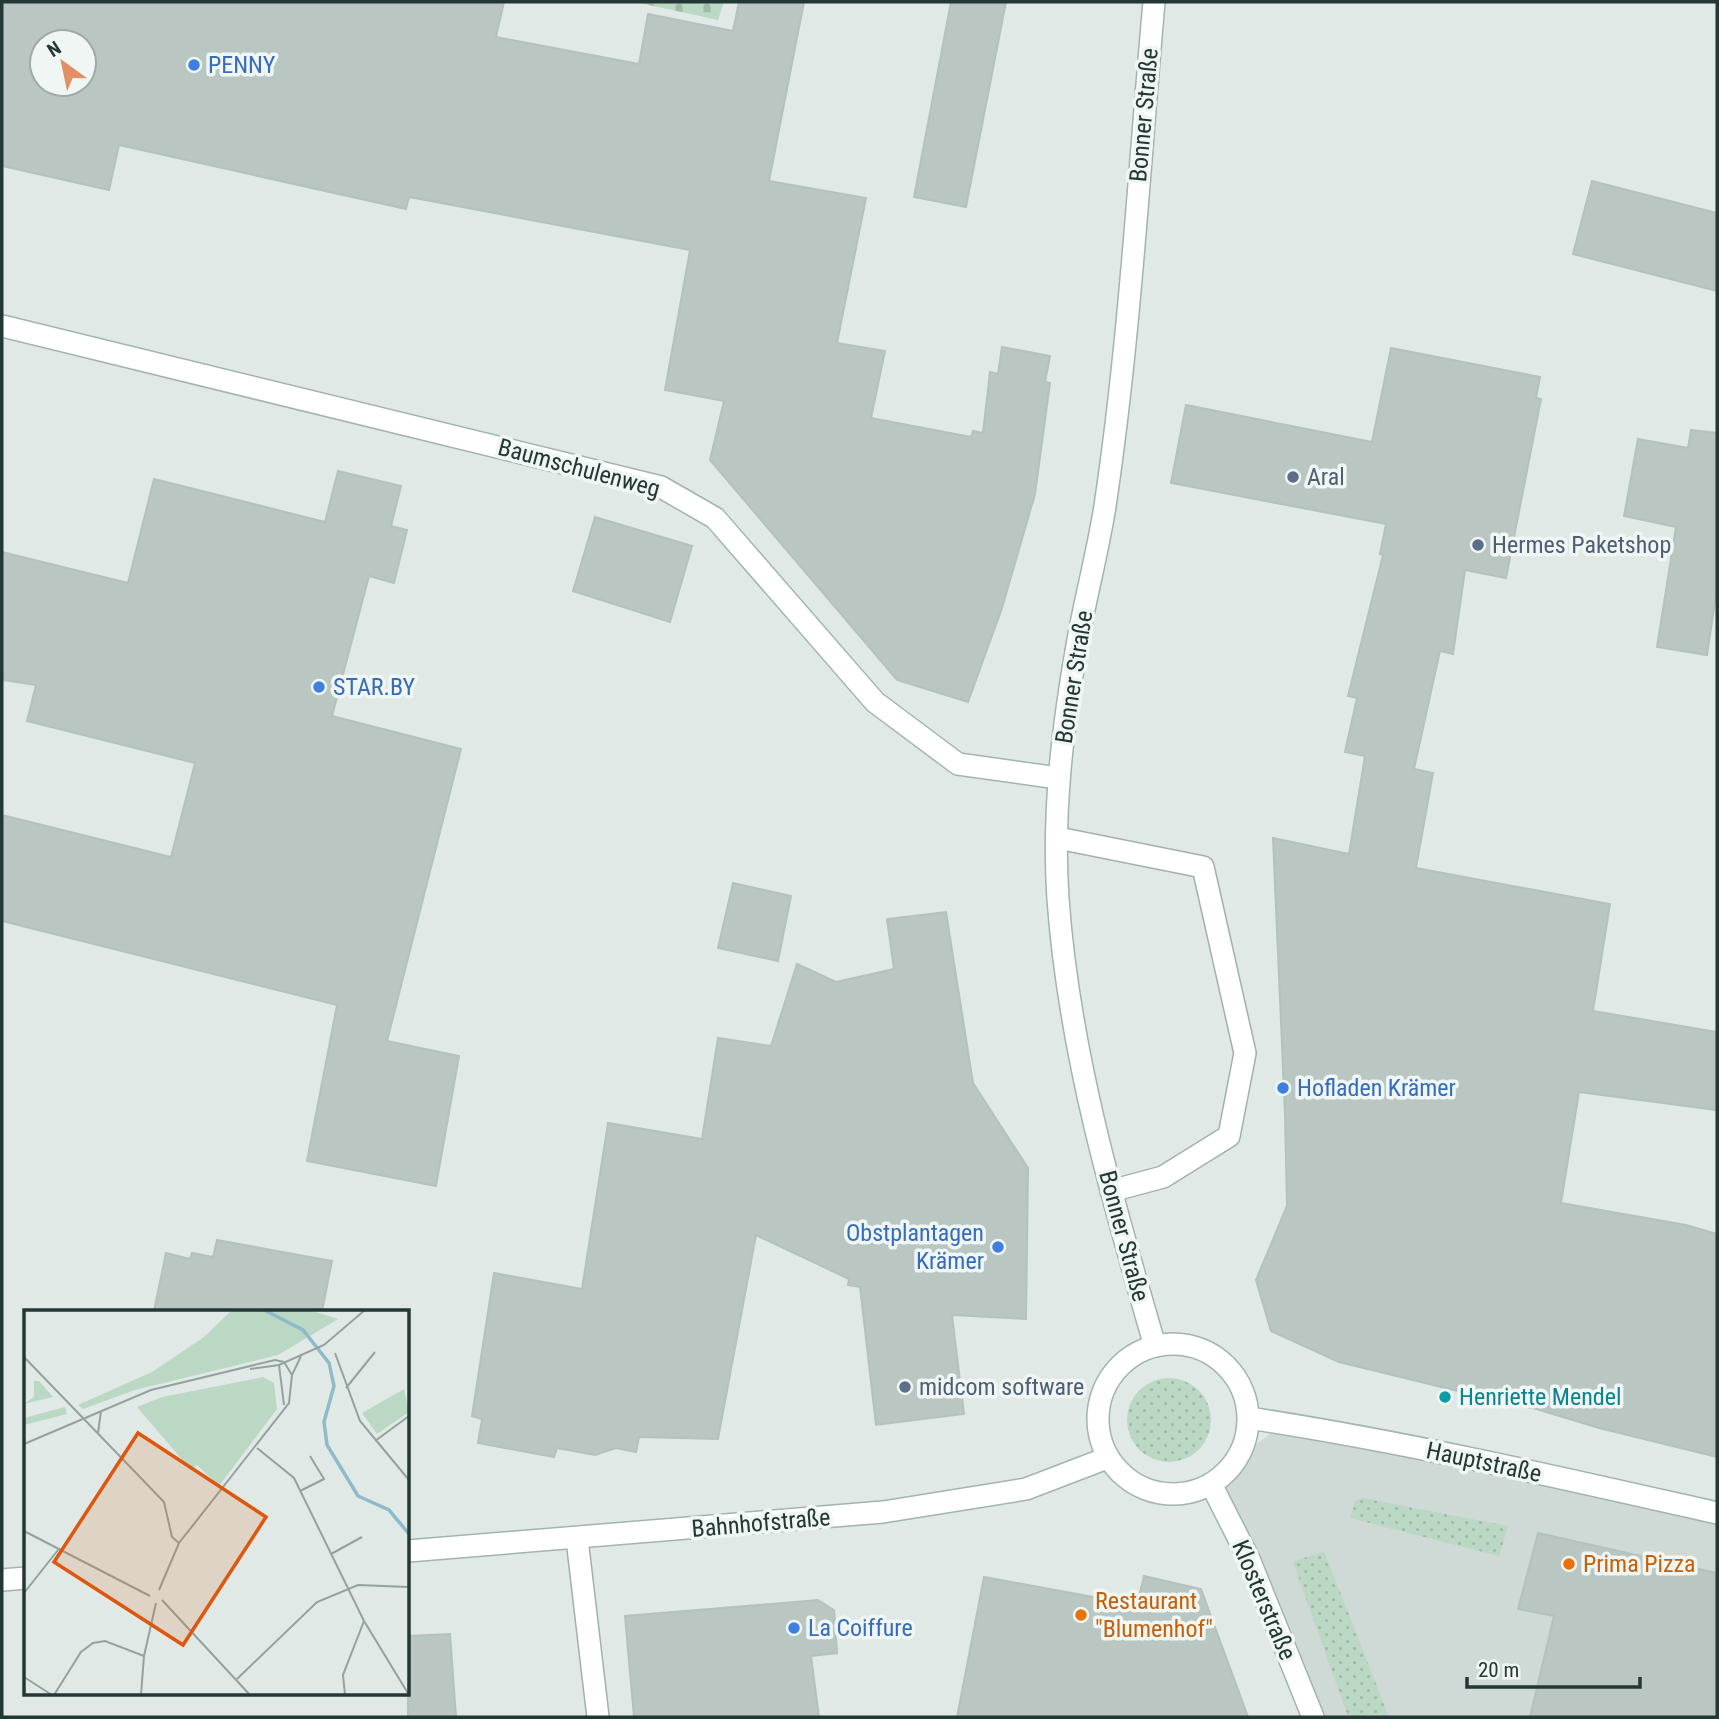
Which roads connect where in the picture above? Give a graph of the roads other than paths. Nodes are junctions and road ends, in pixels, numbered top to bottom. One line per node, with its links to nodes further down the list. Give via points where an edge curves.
1 (1154, 2): 3 (main road, Bonner Straße, via 1105,508 1078,641)
2 (2, 326): 3 (main road, Baumschulenweg, via 661,487 715,518 875,702 958,764)
3 (1058, 778): 4 (main road, Bonner Straße)
4 (1058, 838): 5 (main road, Bonner Straße, via 1058,898 1076,1046); 5 (main road, via 1203,867 1245,1053 1229,1136 1163,1177)
5 (1111, 1191): 6 (main road, Bonner Straße)
6 (1155, 1346): 7 (main road, via 1175,1343 1194,1347 1227,1366 1239,1382); 8 (main road, via 1126,1360 1105,1386 1097,1418)
7 (1249, 1418): 9 (main road, via 1239,1457); 10 (main road, Hauptstraße, via 1517,1468)
8 (1108, 1458): 9 (main road, via 1113,1468 1148,1491 1195,1493); 11 (main road, Bahnhofstraße, via 1026,1489 883,1512)
9 (1212, 1484): 16 (main road, Klosterstraße, via 1249,1559)
10 (1717, 1513)
11 (577, 1539): 12 (main road, Bahnhofstraße); 15 (main road)
12 (410, 1551)
13 (24, 1578): 14 (main road)
14 (2, 1580)
15 (598, 1717)
16 (1313, 1717)

